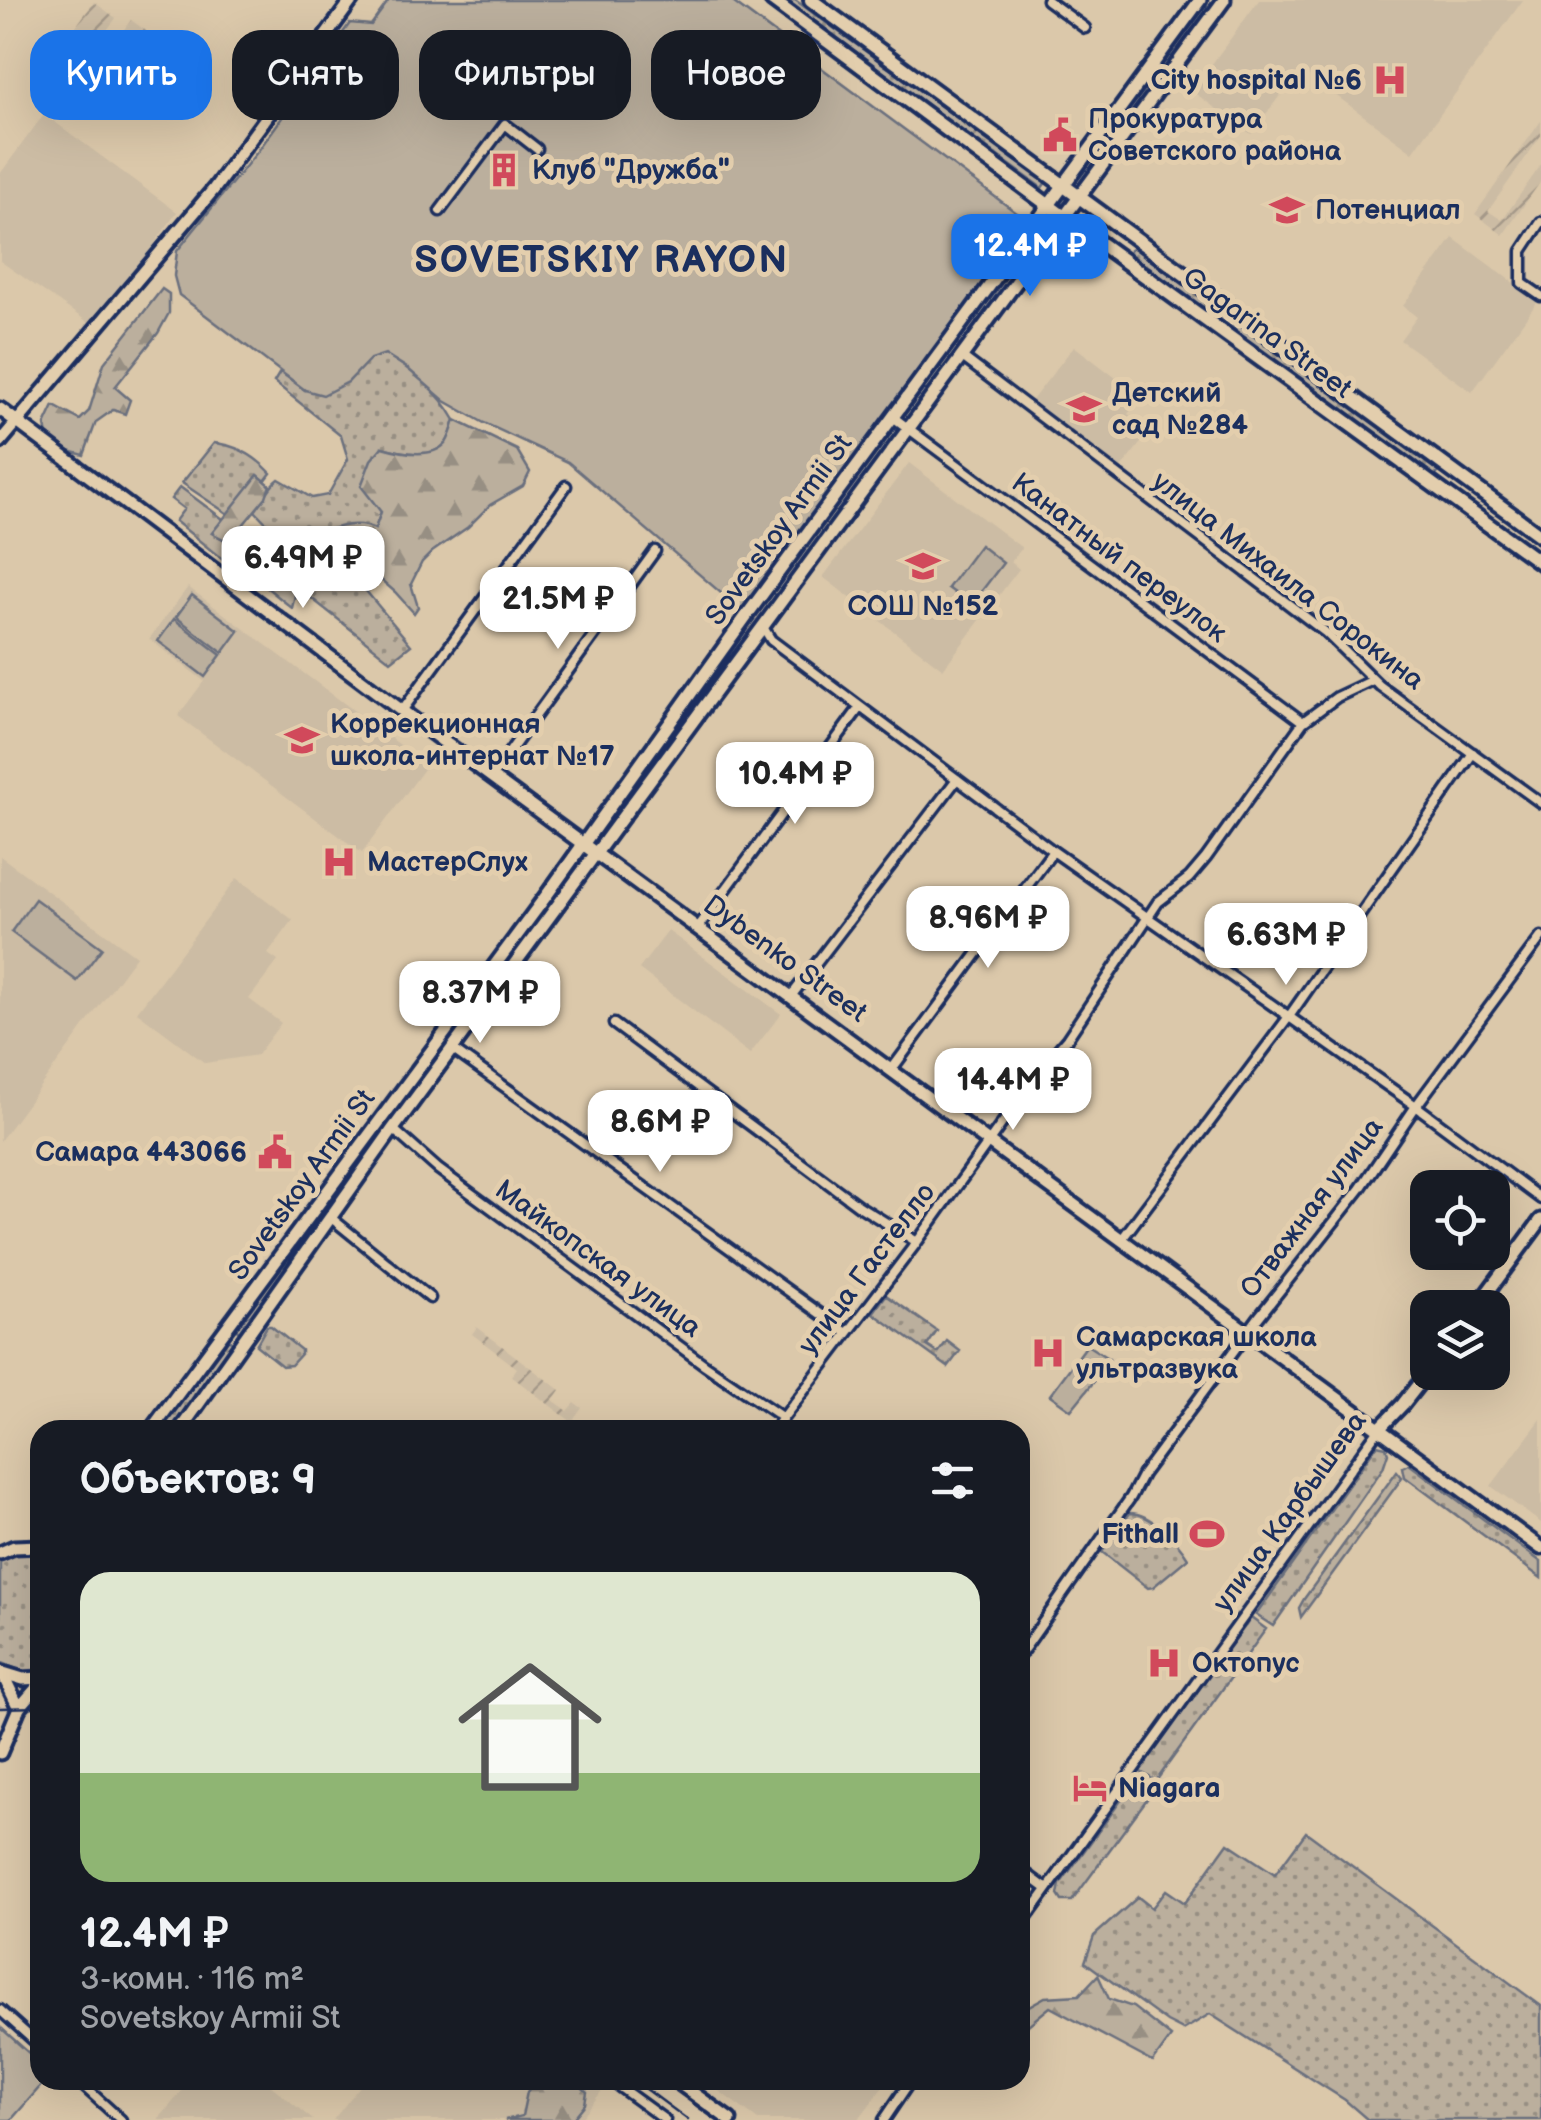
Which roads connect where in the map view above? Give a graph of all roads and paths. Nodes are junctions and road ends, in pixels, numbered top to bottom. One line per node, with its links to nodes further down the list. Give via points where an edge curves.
1 (352, 0): 21 (main road, via 214,188)
2 (772, 0): 11 (main road, Gagarina Street)
3 (812, 0): 9 (main road, Gagarina Street)
4 (1047, 0): 7 (street)
5 (1200, 0): 9 (main road, Sovetskoy Armii St)
6 (1224, 0): 10 (main road, Sovetskoy Armii St)
7 (1085, 28)
8 (537, 148): 12 (street, via 506,124)
9 (1064, 185): 10 (main road, Gagarina Street); 11 (main road, Sovetskoy Armii St)
10 (1080, 197): 13 (main road, Sovetskoy Armii St); 15 (main road, Gagarina Street)
11 (1048, 205): 13 (main road, Gagarina Street); 20 (main road, Sovetskoy Armii St)
12 (440, 210)
13 (1064, 217): 16 (main road, Gagarina Street); 18 (main road, Sovetskoy Armii St)
14 (1541, 222): 17 (street, via 1522,252 1522,283)
15 (1131, 236): 16 (main road); 25 (main road, Gagarina Street)
16 (1117, 255): 27 (main road, Gagarina Street)
17 (1541, 296)
18 (961, 356): 22 (main road, Sovetskoy Armii St); 30 (street, улица Михаила Сорокина, via 1324,632)
19 (0, 409): 21 (main road, Dybenko Street)
20 (893, 417): 22 (street, Канатный переулок); 28 (main road, Sovetskoy Armii St)
21 (16, 421): 23 (main road); 32 (main road, Dybenko Street)
22 (908, 428): 29 (main road, Sovetskoy Armii St); 33 (street, Канатный переулок)
23 (0, 442)
24 (566, 486): 32 (street)
25 (1541, 536)
26 (656, 550): 35 (street)
27 (1541, 563)
28 (747, 615): 29 (main road); 38 (main road, Sovetskoy Armii St)
29 (762, 628): 31 (street); 39 (main road, Sovetskoy Armii St)
30 (1373, 680): 33 (street, улица Гастелло); 34 (street, улица Михаила Сорокина)
31 (860, 707): 36 (street); 42 (street)
32 (402, 711): 35 (main road, Dybenko Street)
33 (1303, 722): 41 (street, улица Гастелло, via 1206,858)
34 (1473, 753): 37 (street, улица Михаила Сорокина); 45 (street)
35 (492, 776): 38 (main road, Dybenko Street)
36 (958, 779): 40 (street); 44 (street)
37 (1541, 804)
38 (585, 842): 39 (main road, Dybenko Street); 53 (main road, Sovetskoy Armii St)
39 (598, 851): 42 (main road, Dybenko Street); 47 (main road, Sovetskoy Armii St)
40 (1053, 851): 41 (street); 48 (street)
41 (1148, 917): 45 (street); 51 (street, улица Гастелло)
42 (699, 926): 44 (main road, Dybenko Street)
43 (1541, 938): 49 (street, Отважная улица)
44 (792, 995): 48 (main road, Dybenko Street)
45 (1288, 1018): 49 (street); 56 (street)
46 (614, 1024): 57 (street)
47 (452, 1049): 50 (main road, Sovetskoy Armii St); 62 (street)
48 (892, 1069): 51 (main road, Dybenko Street)
49 (1416, 1106): 52 (street); 61 (street, Отважная улица)
50 (393, 1129): 54 (main road, Sovetskoy Armii St); 65 (street, Майкопская улица, via 438,1170)
51 (990, 1141): 56 (main road, Dybenko Street); 57 (street, улица Гастелло)
52 (1541, 1199)
53 (315, 1210): 54 (main road); 60 (main road, Sovetskoy Armii St)
54 (330, 1218): 59 (street); 63 (main road, Sovetskoy Armii St)
55 (1541, 1220): 58 (main road)
56 (1122, 1239): 61 (main road, Dybenko Street)
57 (917, 1242): 62 (street, улица Гастелло)
58 (1489, 1290)
59 (430, 1298)
60 (226, 1331): 63 (main road); 66 (main road, Sovetskoy Armii St)
61 (1248, 1332): 68 (main road, Dybenko Street); 72 (street, Отважная улица)
62 (847, 1333): 65 (street, улица Гастелло)
63 (243, 1342): 67 (main road, Sovetskoy Armii St)
64 (1414, 1390): 68 (main road, улица Карбышева)
65 (783, 1418)
66 (159, 1420)
67 (187, 1420)
68 (1380, 1428): 70 (main road, Dybenko Street); 79 (street, улица Карбышева)
69 (30, 1546): 71 (main road)
70 (1541, 1548)
71 (2, 1552)
72 (1030, 1641)
73 (1, 1672): 74 (main road); 76 (main road)
74 (30, 1680)
75 (30, 1694): 76 (main road)
76 (20, 1708): 77 (main road)
77 (0, 1753)
78 (1030, 1876): 79 (street)
79 (1047, 1889): 80 (street, улица Карбышева)
80 (1030, 1913)
81 (0, 2010): 82 (street)
82 (30, 2037)
83 (88, 2090): 87 (street)
84 (624, 2090): 88 (street)
85 (689, 2090): 89 (main road)
86 (904, 2090): 90 (street)
87 (121, 2120)
88 (665, 2120)
89 (730, 2120)
90 (884, 2120)

